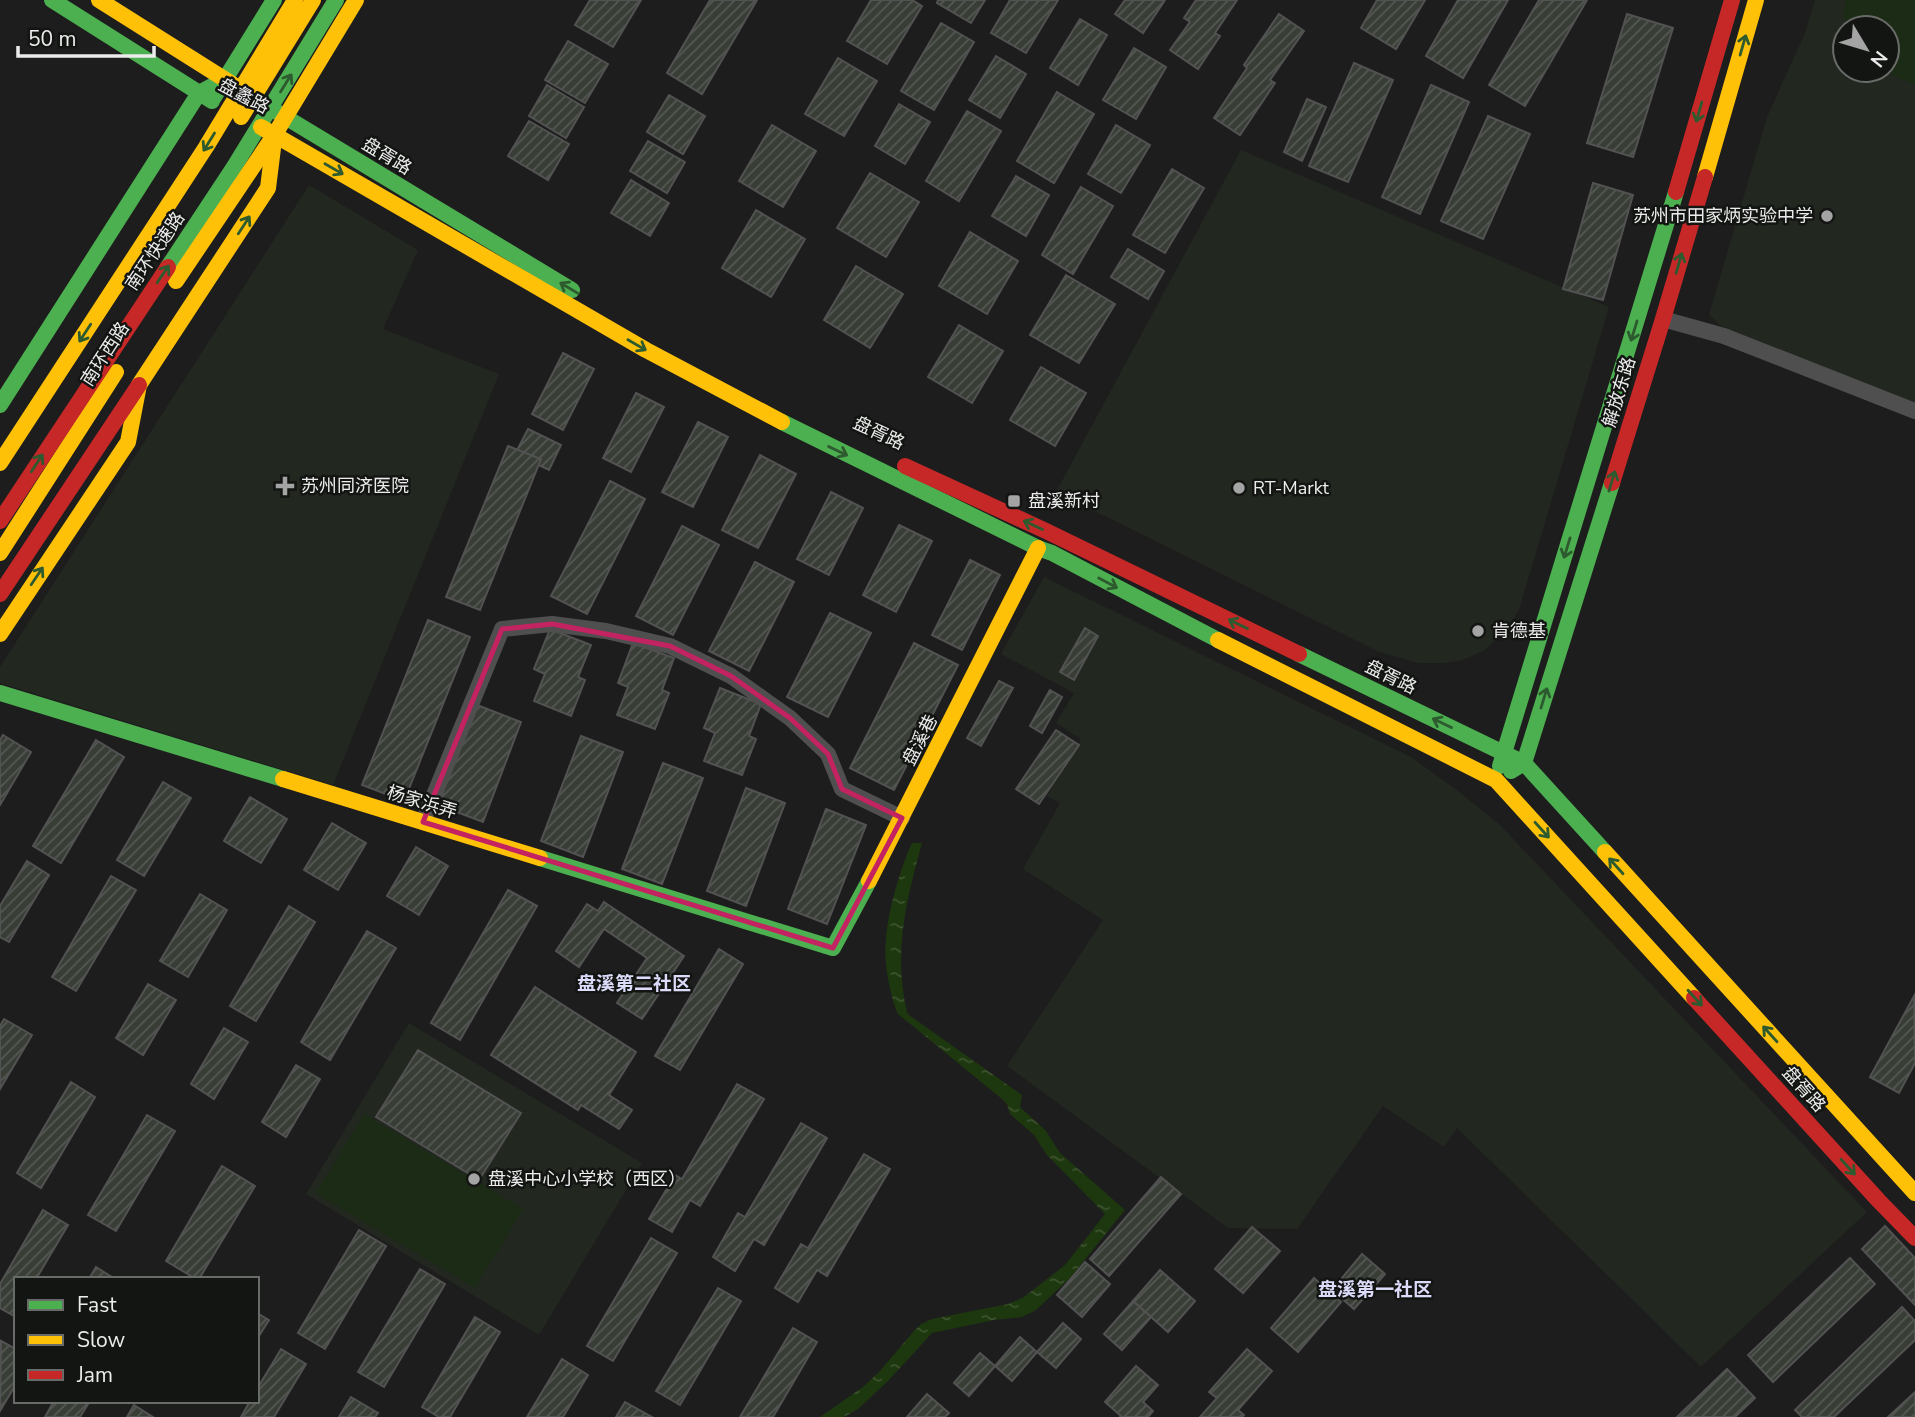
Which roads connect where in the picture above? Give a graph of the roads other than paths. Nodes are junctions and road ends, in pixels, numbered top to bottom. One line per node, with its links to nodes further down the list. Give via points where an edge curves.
1 (52, 0): 11 (main road, 盘蠡路)
2 (99, 0): 10 (main road, 盘蠡路)
3 (274, 0): 10 (main road)
4 (295, 0): 22 (main road, 南环快速路, one-way to 22, via 206,147)
5 (313, 0): 12 (main road)
6 (336, 0): 23 (main road, 南环快速路, one-way to 6, via 234,167)
7 (356, 0): 13 (main road, 南环西路)
8 (1732, 0): 29 (main road, 解放东路, one-way to 29)
9 (1756, 0): 17 (main road, 解放东路, one-way to 9)
10 (225, 79): 11 (main road); 12 (main road, 盘蠡路)
11 (205, 97): 14 (main road, 盘蠡路); 19 (main road); 21 (main road)
12 (257, 101): 13 (main road, 盘胥路); 14 (main road)
13 (285, 117): 15 (main road, 南环西路); 29 (main road, 盘胥路, one-way to 13, via 1046,531 814,425 654,339)
14 (246, 119): 15 (main road, 盘蠡路); 16 (main road, via 204,192)
15 (275, 134): 16 (main road, 南环西路); 18 (main road, one-way to 15, via 268,188); 24 (main road, 盘胥路, one-way to 24, via 646,350 804,434)
16 (208, 234): 25 (main road, 南环西路)
17 (1663, 319): 20 (street, via 1724,336); 30 (main road, 解放东路, one-way to 17)
18 (139, 385): 26 (main road); 27 (main road, one-way to 18, via 128,442)
19 (4, 398)
20 (1915, 411)
21 (0, 423)
22 (0, 463)
23 (0, 521)
24 (1038, 548): 31 (main road, 盘胥路, one-way to 31); 32 (main road, 盘溪巷)
25 (0, 553)
26 (0, 594)
27 (0, 634)
28 (0, 693): 33 (main road, 杨家浜弄)
29 (1503, 754): 30 (main road, 盘胥路); 31 (main road)
30 (1524, 763): 31 (main road); 35 (main road, 盘胥路, one-way to 30)
31 (1496, 780): 36 (main road, 盘胥路, one-way to 36)
32 (902, 818): 33 (street, via 842,789 828,754 790,718 730,676 670,646 552,624 502,629); 34 (main road, 盘溪巷)
33 (423, 822): 34 (main road, 杨家浜弄)
34 (833, 948)
35 (1915, 1193)
36 (1915, 1238)

